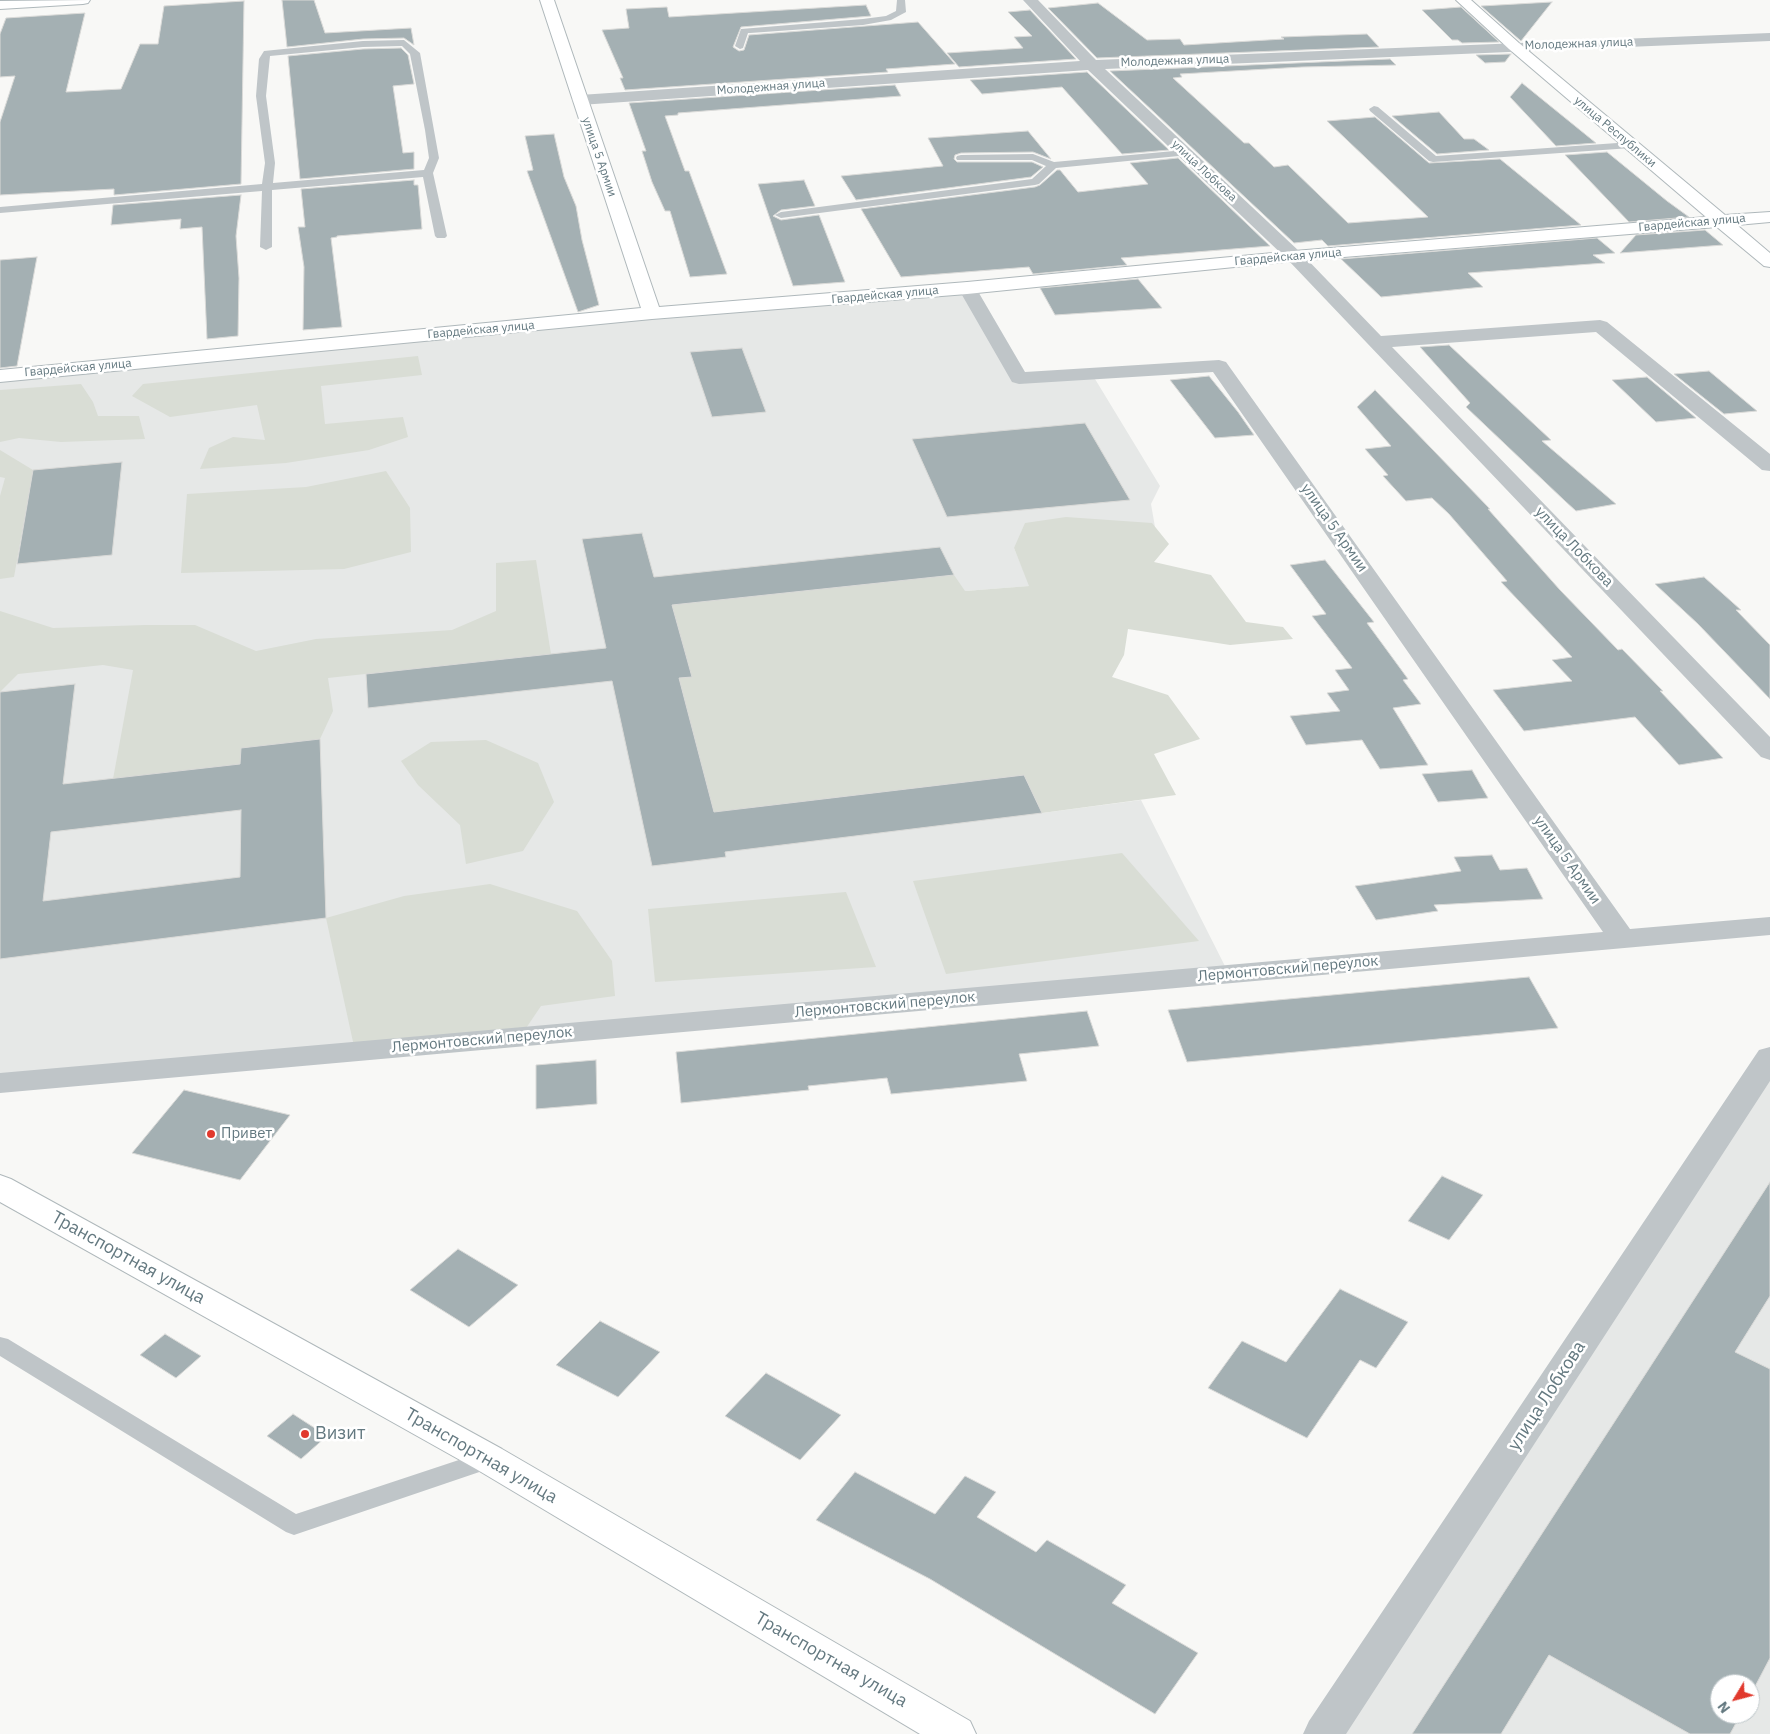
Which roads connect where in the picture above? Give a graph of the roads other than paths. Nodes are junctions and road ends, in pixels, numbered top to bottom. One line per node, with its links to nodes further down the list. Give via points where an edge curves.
1 (83, 0): 6 (main road)
2 (547, 0): 11 (main road, улица 5 Армии)
3 (901, 0): 8 (lane, via 901,12 888,18 744,31)
4 (1030, 0): 10 (street, улица Лобкова)
5 (1463, 0): 9 (main road, улица Республики)
6 (0, 4)
7 (1770, 37): 9 (street, Молодежная улица)
8 (740, 46)
9 (1514, 46): 10 (street, Молодежная улица); 13 (main road, улица Республики)
10 (1092, 64): 11 (street, Молодежная улица); 14 (street, улица Лобкова)
11 (580, 100): 28 (main road, улица 5 Армии)
12 (1374, 109): 13 (lane, via 1433,159)
13 (1631, 145): 22 (main road, улица Республики)
14 (1185, 153): 16 (lane); 25 (street, улица Лобкова)
15 (961, 158): 16 (lane, via 1033,157)
16 (1053, 165): 20 (lane, via 1035,182)
17 (428, 173): 18 (lane); 18 (lane, via 434,158 415,53 404,43 299,50 267,53 264,59 261,96 270,163); 23 (lane)
18 (267, 186): 19 (lane); 24 (lane)
19 (0, 210)
20 (781, 215)
21 (1770, 217): 22 (main road, Гвардейская улица)
22 (1720, 221): 25 (main road, Гвардейская улица); 26 (main road, улица Республики)
23 (441, 236)
24 (266, 247)
25 (1294, 256): 27 (main road, Гвардейская улица); 29 (street, улица Лобкова)
26 (1770, 262)
27 (967, 288): 28 (main road, Гвардейская улица); 34 (street, улица 5 Армии, via 1019,378 1220,366)
28 (652, 314): 30 (main road, Гвардейская улица)
29 (1378, 342): 31 (street, via 1600,326); 32 (street, улица Лобкова)
30 (0, 376)
31 (1770, 465)
32 (1770, 752)
33 (1770, 926): 34 (street, Лермонтовский переулок)
34 (1623, 940): 36 (street, Лермонтовский переулок)
35 (1770, 1058): 41 (street, улица Лобкова)
36 (0, 1083)
37 (0, 1187): 39 (main road, Транспортная улица)
38 (0, 1345): 39 (lane, via 294,1526)
39 (489, 1460): 40 (main road, Транспортная улица)
40 (956, 1734)
41 (1323, 1734)

